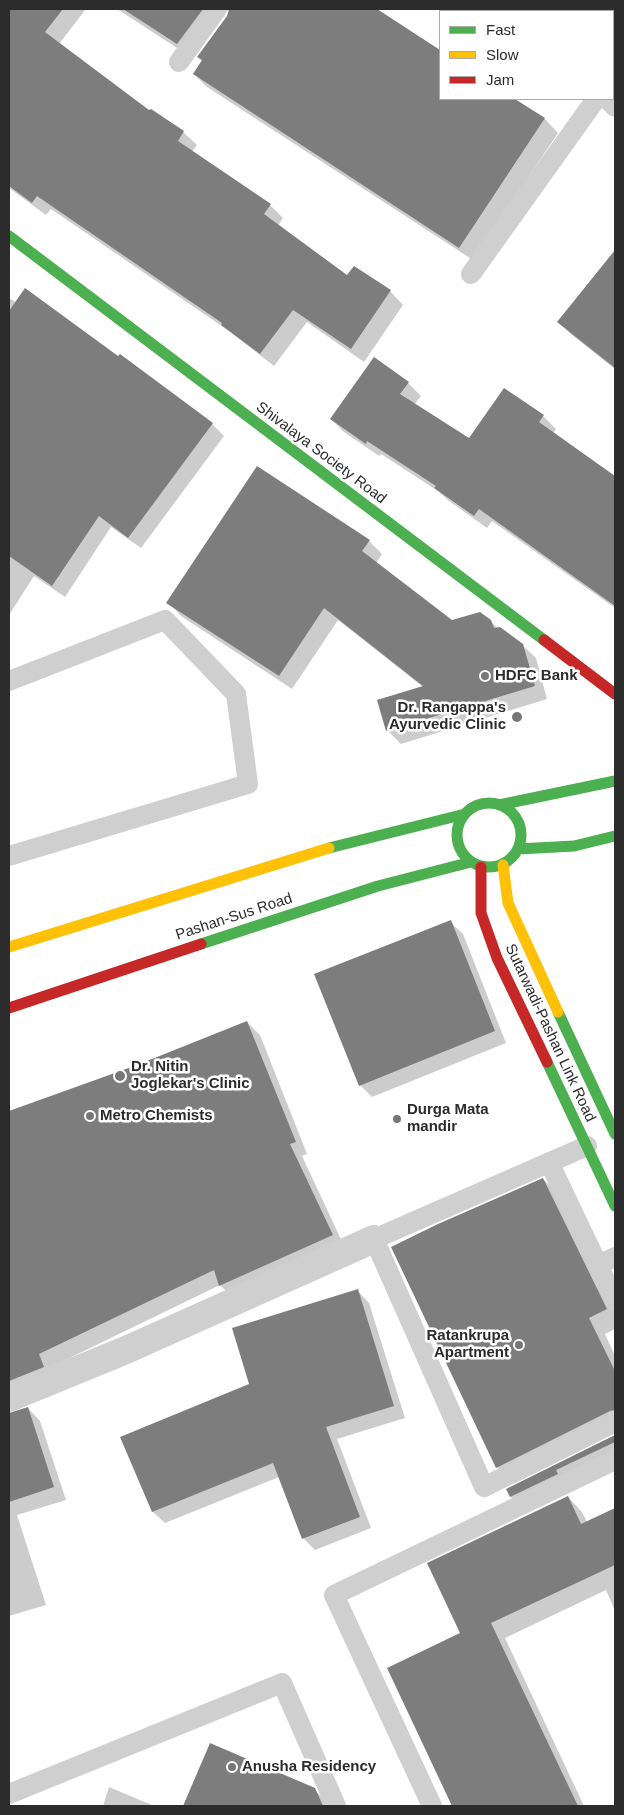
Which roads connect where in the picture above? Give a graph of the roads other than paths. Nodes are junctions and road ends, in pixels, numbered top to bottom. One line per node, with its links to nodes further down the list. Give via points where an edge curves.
1 (217, 9): 2 (lane)
2 (179, 62)
3 (595, 100): 5 (lane)
4 (9, 236): 7 (street, Shivalaya Society Road)
5 (471, 274)
6 (9, 681): 13 (lane, via 165,620 236,694 248,784)
7 (615, 694)
8 (615, 781): 9 (street)
9 (499, 805): 10 (street, via 482,804); 12 (street, via 517,819 521,828)
10 (465, 814): 14 (street, via 457,834 458,844 463,854); 16 (street, via 315,852)
11 (615, 836): 12 (street, via 574,846)
12 (518, 849): 15 (street)
13 (9, 856)
14 (476, 864): 15 (street); 17 (street, Pashan-Sus Road, via 378,886 329,901); 19 (street, Sutarwadi-Pashan Link Road, via 481,913 497,958)
15 (503, 865): 18 (street, Sutarwadi-Pashan Link Road, via 508,903)
16 (9, 947)
17 (9, 1008)
18 (615, 1134)
19 (587, 1146): 20 (lane); 21 (street, Sutarwadi-Pashan Link Road)
20 (549, 1162): 22 (lane); 23 (lane)
21 (615, 1206)
22 (374, 1239): 25 (street, via 126,1350); 26 (lane, via 484,1487)
23 (606, 1261): 24 (lane)
24 (615, 1301)
25 (9, 1398)
26 (615, 1422)
27 (615, 1460): 30 (lane, via 334,1595)
28 (9, 1794): 29 (lane, via 282,1683)
29 (336, 1806)
30 (432, 1806)

